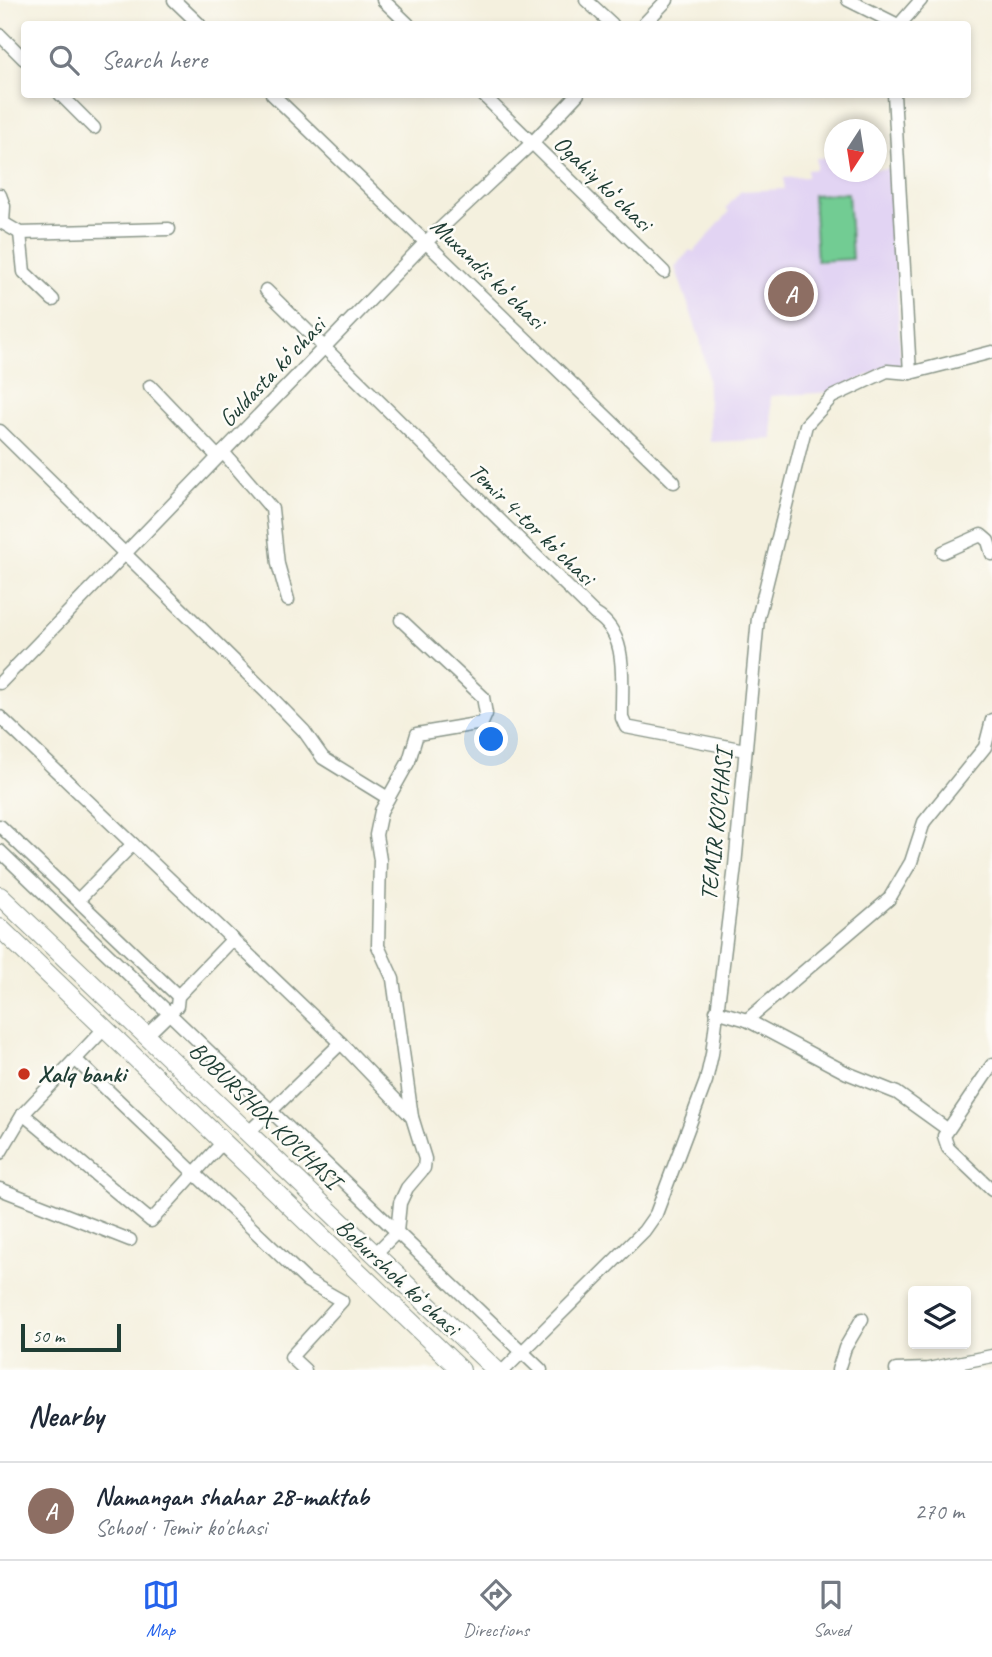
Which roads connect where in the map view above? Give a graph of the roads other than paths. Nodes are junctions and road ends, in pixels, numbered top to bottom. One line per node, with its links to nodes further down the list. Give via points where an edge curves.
1 (174, 0): 7 (street)
2 (383, 0): 8 (street)
3 (586, 0): 9 (street)
4 (667, 0): 10 (street)
5 (848, 0): 11 (street)
6 (921, 0): 12 (street)
7 (196, 21)
8 (405, 21)
9 (609, 21)
10 (647, 21)
11 (892, 21)
12 (901, 21)
13 (0, 35): 14 (street)
14 (21, 56)
15 (64, 98): 20 (street)
16 (276, 98): 25 (street, Muxandis koʻchasi)
17 (486, 98): 21 (street, Ogahiy koʻchasi)
18 (574, 98): 21 (street, Guldasta koʻchasi)
19 (894, 98): 31 (street)
20 (94, 128)
21 (532, 143): 25 (street, Guldasta koʻchasi); 26 (street, Ogahiy koʻchasi)
22 (0, 195): 24 (street, via 3,223)
23 (169, 229): 24 (street)
24 (20, 233): 28 (street, via 24,272)
25 (426, 242): 29 (street, Guldasta koʻchasi); 35 (street, Muxandis koʻchasi)
26 (664, 272)
27 (266, 290): 29 (street, Temir 4-tor koʻchasi)
28 (53, 300)
29 (322, 349): 34 (street, Guldasta koʻchasi); 44 (street, Temir 4-tor koʻchasi, via 615,631 626,727)
30 (992, 352): 31 (street, TEMIR KO'CHASI)
31 (910, 373): 44 (street, TEMIR KO'CHASI, via 887,370 856,384 832,397 806,425 765,582)
32 (150, 386): 34 (street)
33 (0, 430): 37 (street)
34 (221, 454): 37 (street, Guldasta koʻchasi); 39 (street, via 272,509 278,564)
35 (674, 482)
36 (943, 552): 38 (street, via 981,535)
37 (125, 554): 41 (street, Guldasta koʻchasi); 45 (street, via 304,731 323,758)
38 (992, 554)
39 (288, 600)
40 (401, 620): 45 (street, via 482,697 486,714 482,723 417,734 409,761)
41 (0, 683)
42 (0, 717): 47 (street)
43 (992, 720): 56 (street, via 985,747 924,821 911,862 889,899)
44 (745, 750): 54 (street, TEMIR KO'CHASI)
45 (388, 798): 64 (street, via 376,835 380,860 378,946 393,979)
46 (0, 825): 50 (street)
47 (133, 844): 50 (street); 52 (street)
48 (0, 851): 55 (street)
49 (0, 896): 58 (main road, BOBURSHOX KO'CHASI)
50 (78, 901): 53 (street)
51 (0, 928): 57 (main road, Boburshoh koʻchasi)
52 (233, 939): 53 (street); 59 (street)
53 (178, 996): 55 (street, via 177,1006)
54 (716, 1011): 56 (street); 76 (street, TEMIR KO'CHASI, via 706,1081 656,1214)
55 (169, 1013): 58 (street); 62 (street)
56 (747, 1020): 65 (street, via 847,1073 897,1093)
57 (104, 1030): 60 (street); 67 (main road, Boburshoh koʻchasi)
58 (146, 1036): 66 (main road, BOBURSHOX KO'CHASI)
59 (341, 1043): 62 (street); 64 (street)
60 (76, 1060): 63 (street); 69 (street)
61 (992, 1065): 65 (street)
62 (271, 1111): 66 (street); 72 (street)
63 (23, 1114): 68 (street); 69 (street, via 151,1221)
64 (412, 1117): 72 (street, via 424,1168 400,1203)
65 (947, 1129): 71 (street, via 945,1143)
66 (248, 1133): 74 (main road, BOBURSHOX KO'CHASI)
67 (222, 1143): 69 (street); 79 (main road, Boburshoh koʻchasi)
68 (0, 1153)
69 (194, 1174): 78 (street, via 307,1281 342,1301 291,1357)
70 (0, 1189): 73 (street)
71 (992, 1190)
72 (397, 1231): 74 (street); 76 (street)
73 (130, 1240)
74 (375, 1254): 80 (main road, BOBURSHOX KO'CHASI)
75 (862, 1319): 83 (street)
76 (523, 1354): 81 (street, TEMIR KO'CHASI); 82 (street)
77 (992, 1356): 84 (street, via 928,1369)
78 (305, 1370)
79 (461, 1370)
80 (496, 1370)
81 (503, 1370)
82 (541, 1370)
83 (838, 1370)
84 (896, 1370)

